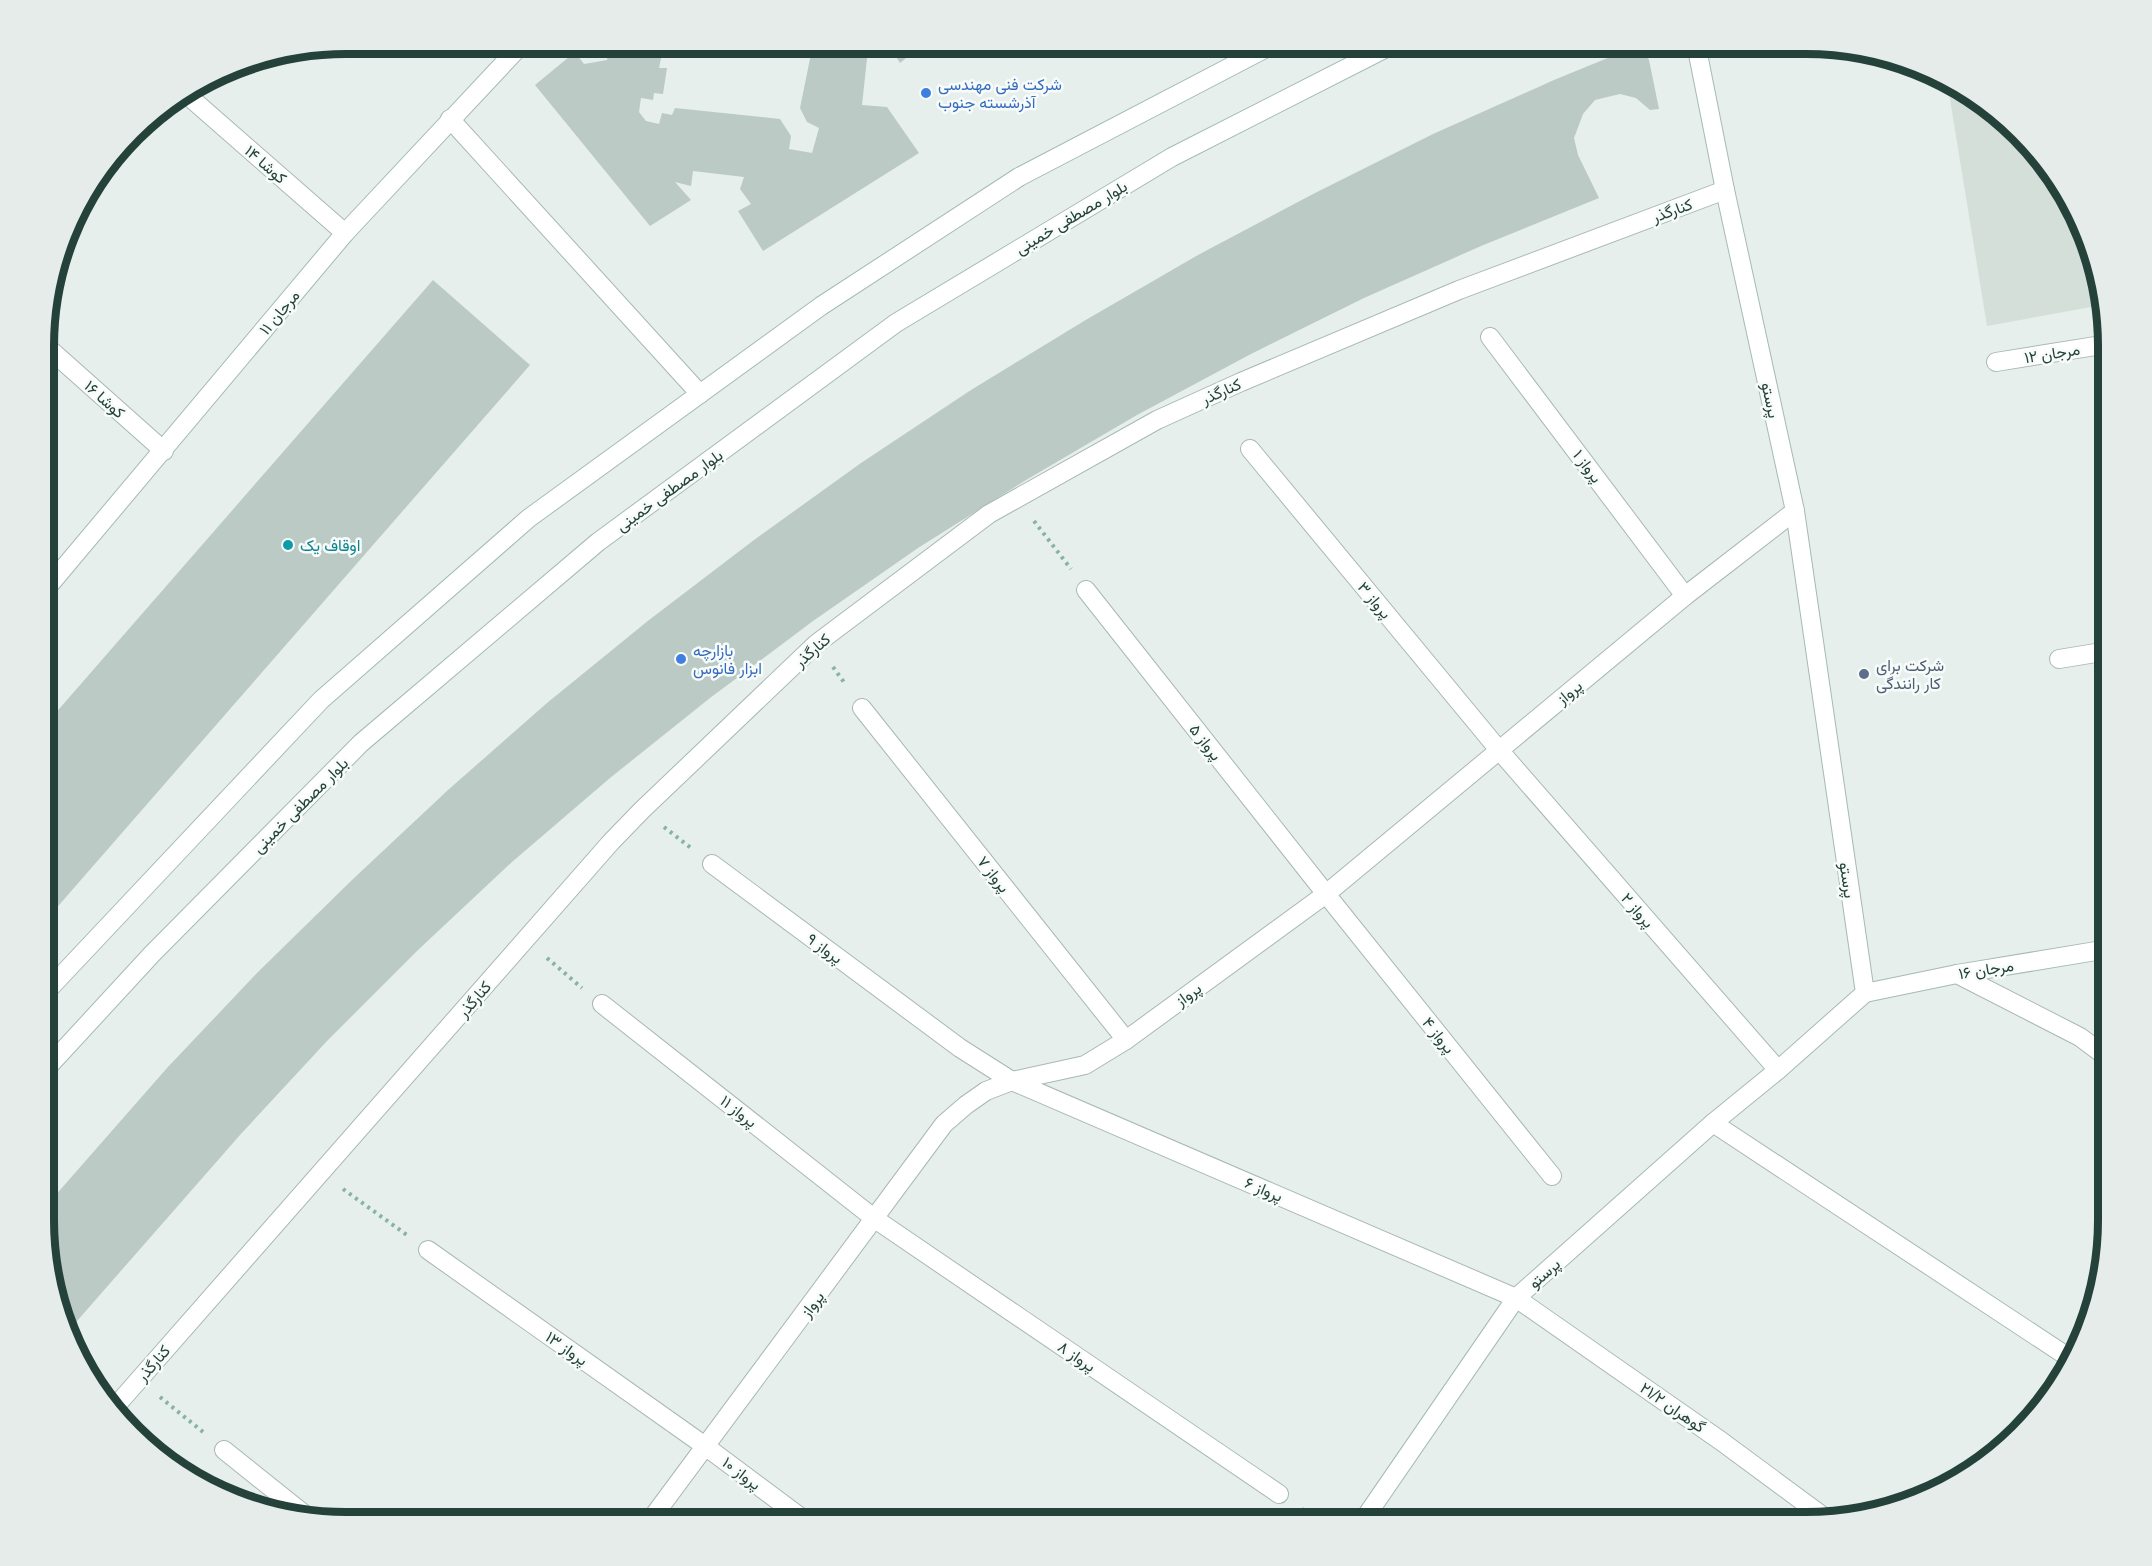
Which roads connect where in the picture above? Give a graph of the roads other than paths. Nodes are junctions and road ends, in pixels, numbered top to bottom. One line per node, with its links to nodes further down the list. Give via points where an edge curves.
1 (512, 54): 6 (street, مرجان ۱۱)
2 (1255, 54): 13 (street, via 1019,177 821,306)
3 (1374, 54): 33 (street, بلوار مصطفی خمینی, via 1172,157 896,323 598,542 361,742 152,954)
4 (1698, 54): 7 (street, پرستو)
5 (191, 99): 8 (street, کوشا ۱۴)
6 (450, 119): 8 (street, مرجان ۱۱); 13 (street)
7 (1725, 190): 16 (street, پرستو); 42 (street, کنارگذر, via 1458,290 1241,382 1157,420 989,514 816,645 642,810)
8 (345, 233): 15 (street, مرجان ۱۱)
9 (1490, 337): 19 (street, پرواز ۱)
10 (2098, 346): 12 (street, مرجان ۱۲)
11 (54, 353): 15 (street, کوشا ۱۶)
12 (1996, 362)
13 (700, 394): 28 (street, via 529,518 321,700)
14 (1250, 449): 23 (street, پرواز ۳)
15 (164, 451): 17 (street, مرجان ۱۱)
16 (1795, 511): 19 (street, پرواز); 29 (street, پرستو)
17 (54, 580)
18 (1086, 590): 25 (street, پرواز ۵)
19 (1685, 596): 23 (street, پرواز)
20 (2098, 653): 21 (street)
21 (2060, 659)
22 (862, 708): 31 (street, پرواز ۷)
23 (1499, 750): 25 (street, پرواز); 34 (street, پرواز ۲)
24 (712, 864): 35 (street, پرواز ۹, via 960,1048)
25 (1326, 894): 31 (street, پرواز); 37 (street, پرواز ۴)
26 (2098, 951): 27 (street, مرجان ۱۶)
27 (1957, 974): 29 (street, مرجان ۱۶); 32 (street, via 2080,1037)
28 (54, 984)
29 (1865, 993): 34 (street, پرستو)
30 (602, 1004): 38 (street, پرواز ۱۱)
31 (1126, 1040): 35 (street, پرواز, via 1085,1065)
32 (2098, 1050)
33 (54, 1060)
34 (1778, 1070): 36 (street, پرستو)
35 (1012, 1081): 38 (street, پرواز, via 986,1091 944,1124); 40 (street, پرواز ۶)
36 (1713, 1124): 40 (street, پرستو); 41 (street)
37 (1552, 1176)
38 (875, 1218): 43 (street, پرواز); 45 (street, پرواز ۸)
39 (428, 1250): 43 (street, پرواز ۱۳)
40 (1516, 1298): 47 (street, گوهران ۲۱/۲); 50 (street, پرستو)
41 (2065, 1355)
42 (118, 1403)
43 (705, 1446): 48 (street, پرواز); 49 (street, پرواز ۱۰)
44 (224, 1450): 46 (street)
45 (1279, 1494)
46 (296, 1507)
47 (1816, 1511)
48 (656, 1512)
49 (794, 1512)
50 (1369, 1512)

